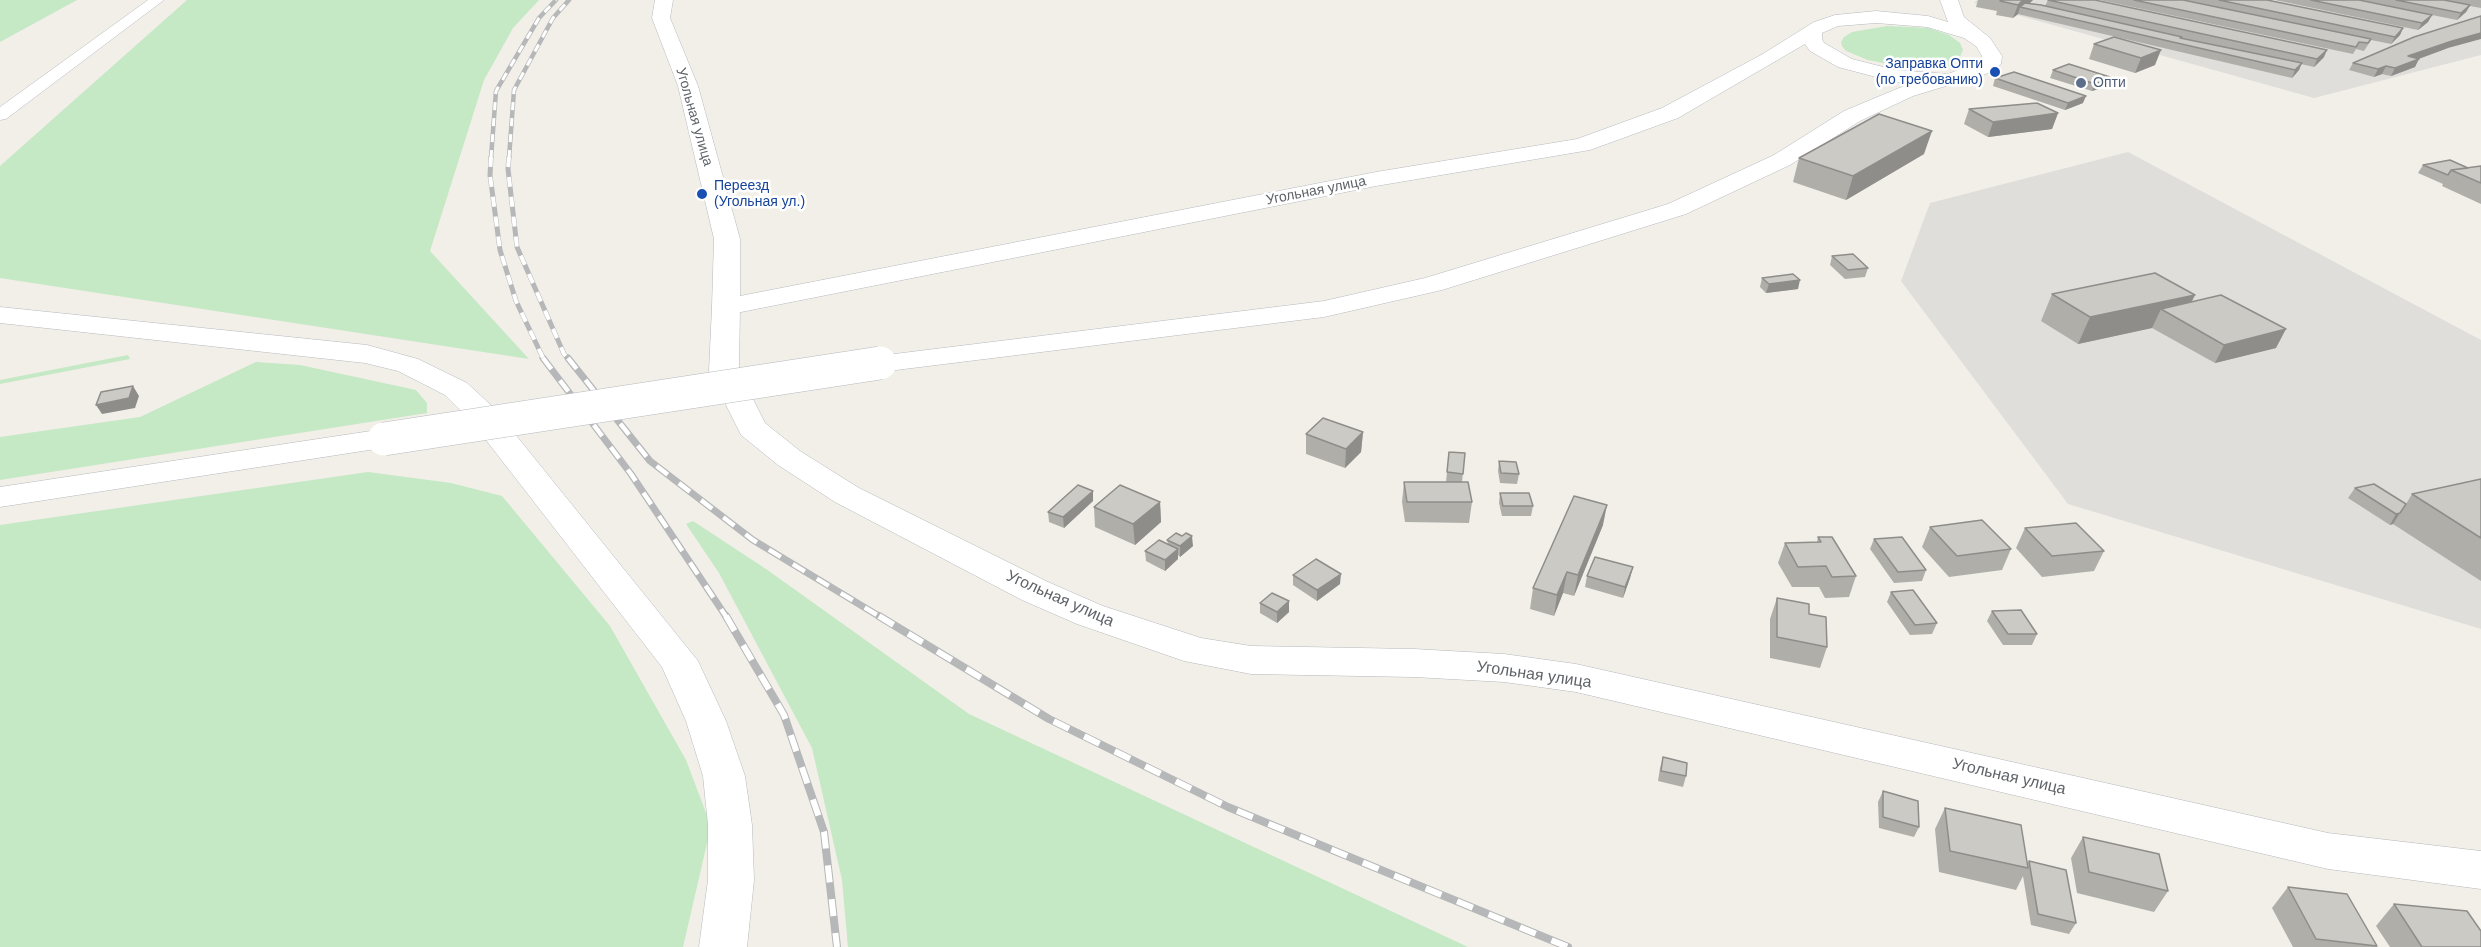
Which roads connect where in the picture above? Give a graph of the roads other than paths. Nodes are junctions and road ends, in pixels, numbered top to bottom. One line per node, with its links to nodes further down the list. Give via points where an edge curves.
1 (157, 0): 12 (street)
2 (664, 0): 13 (main road, Угольная улица, via 661,18 688,86 727,238)
3 (1940, 0): 5 (main road)
4 (1949, 0): 7 (main road, via 1955,19)
5 (1876, 17): 6 (main road, Угольная улица, via 1835,21); 7 (main road, via 1928,22)
6 (1813, 32): 8 (main road, Угольная улица); 9 (main road, via 1817,47)
7 (1971, 34): 10 (main road, via 1989,50 1991,64)
8 (1768, 60): 9 (main road); 13 (main road, Угольная улица, via 1670,113 1582,145 1376,179)
9 (1845, 63): 10 (main road, via 1895,76); 11 (main road, via 1853,74)
10 (1950, 80): 11 (main road, via 1906,92)
11 (1854, 99): 15 (main road, bridge, via 1782,160 1677,208 1432,284 1324,309 880,363)
12 (0, 115)
13 (726, 306): 16 (main road, Угольная улица, via 724,371 752,428 789,458 847,495 1035,591 1090,615 1198,651 1251,660 1414,663 1504,668 1576,678 2328,851)
14 (0, 315): 17 (main road, via 367,354 408,365 456,389 483,415 679,661 706,721 724,776 731,880)
15 (0, 497)
16 (2481, 870)
17 (723, 947)

